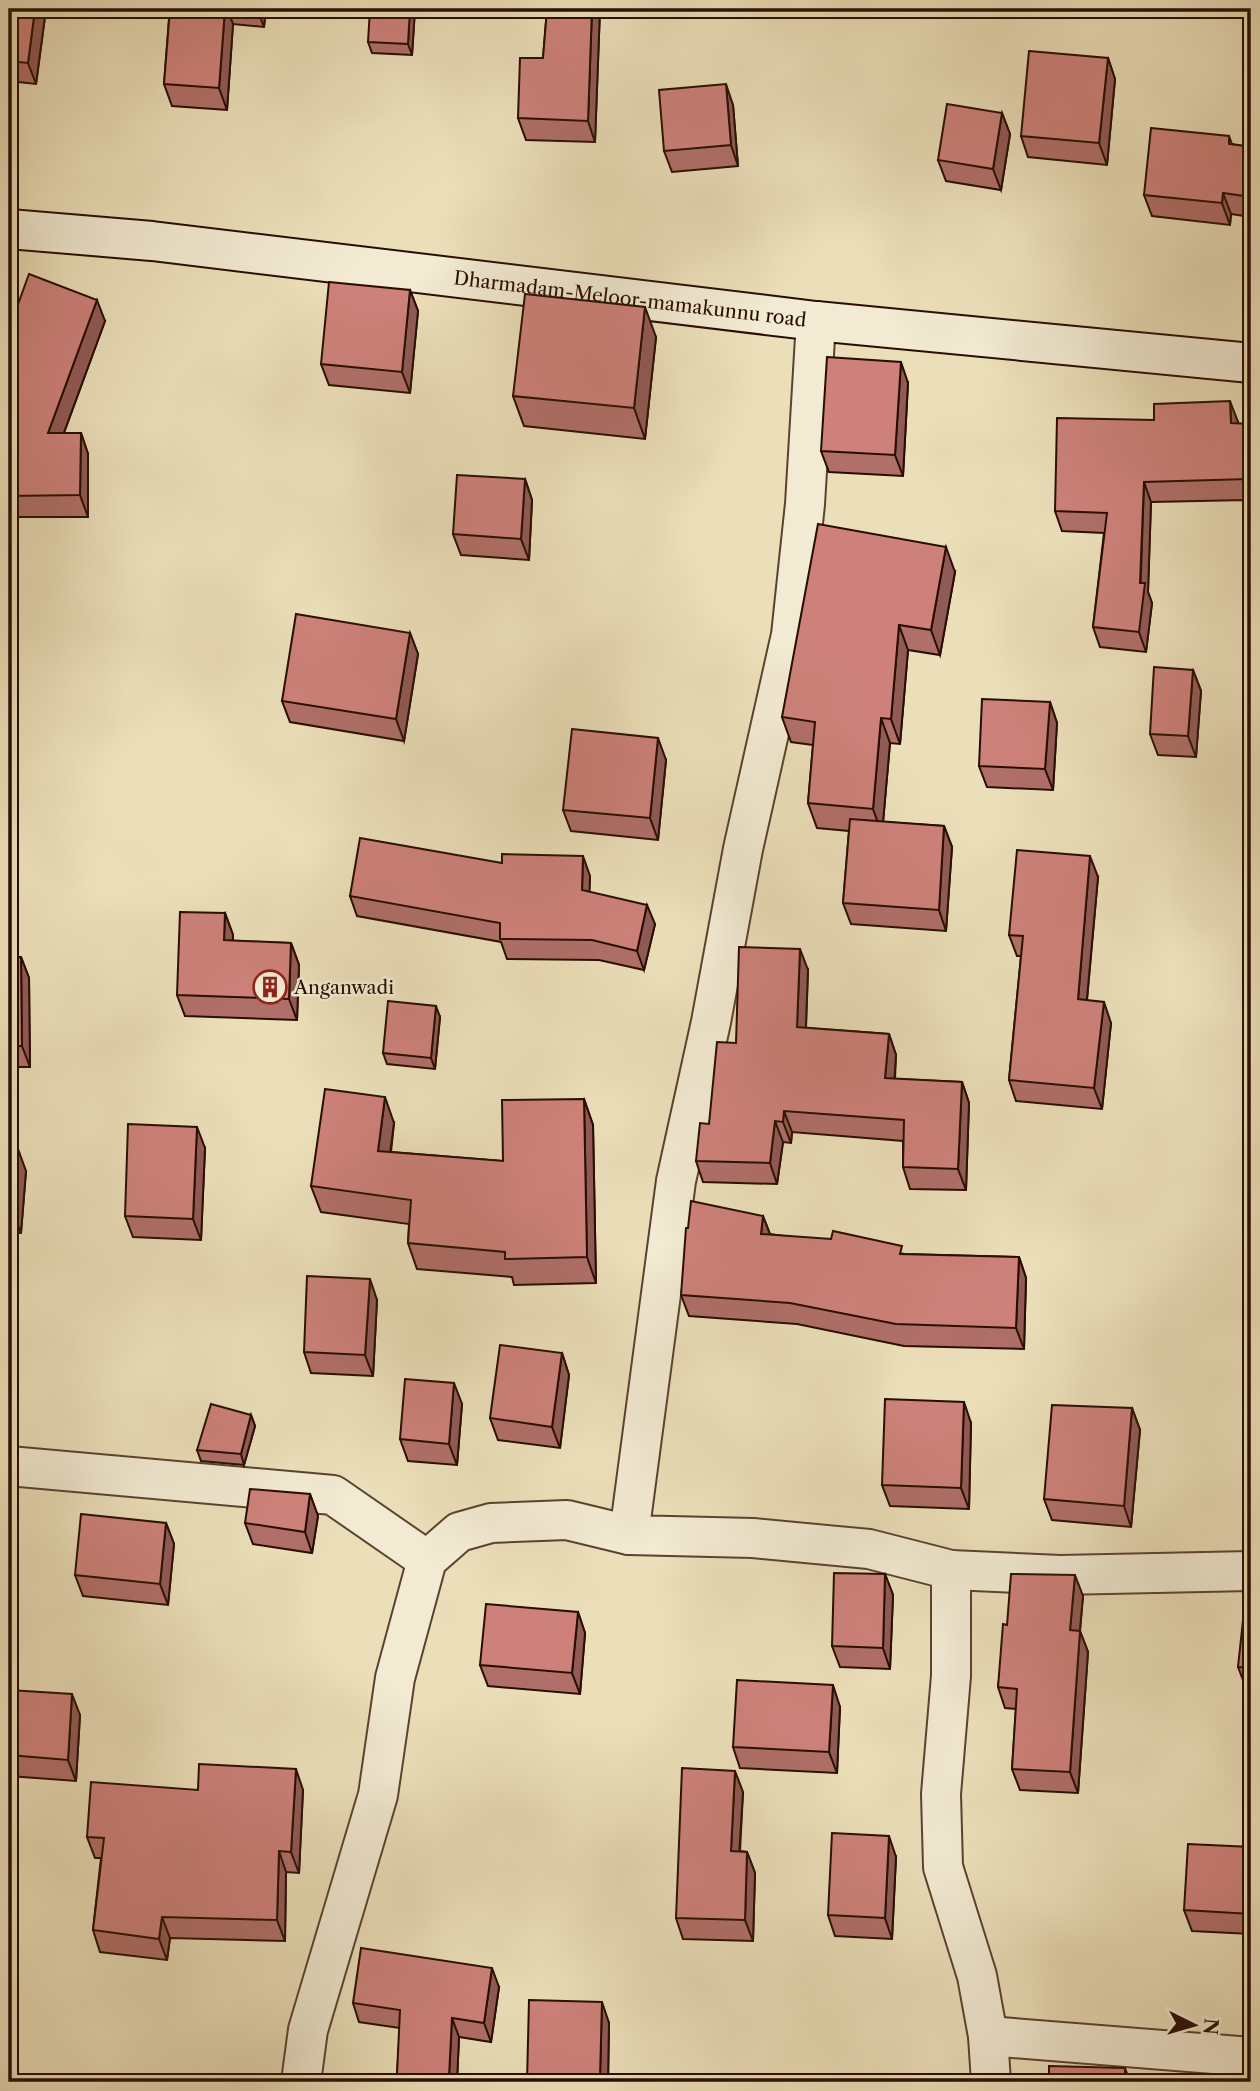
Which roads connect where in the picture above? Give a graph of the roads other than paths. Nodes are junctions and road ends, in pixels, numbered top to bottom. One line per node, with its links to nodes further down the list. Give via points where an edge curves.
1 (9, 229): 2 (street, Dharmadam-Meloor-mamakunnu road, via 152,241)
2 (816, 321): 3 (street, Dharmadam-Meloor-mamakunnu road); 5 (street, via 791,635 676,1181)
3 (1251, 363)
4 (9, 1466): 6 (street, via 333,1495)
5 (629, 1535): 6 (street, via 567,1520 491,1523 459,1532); 7 (street, via 752,1538 869,1549)
6 (427, 1560): 11 (street, via 395,1678 378,1795 308,2030)
7 (951, 1570): 8 (street, via 1060,1575); 9 (street, via 951,1675 941,1794 943,1867 977,1976)
8 (1251, 1571)
9 (988, 2036): 10 (street); 12 (street)
10 (1251, 2057)
11 (301, 2082)
12 (991, 2082)

